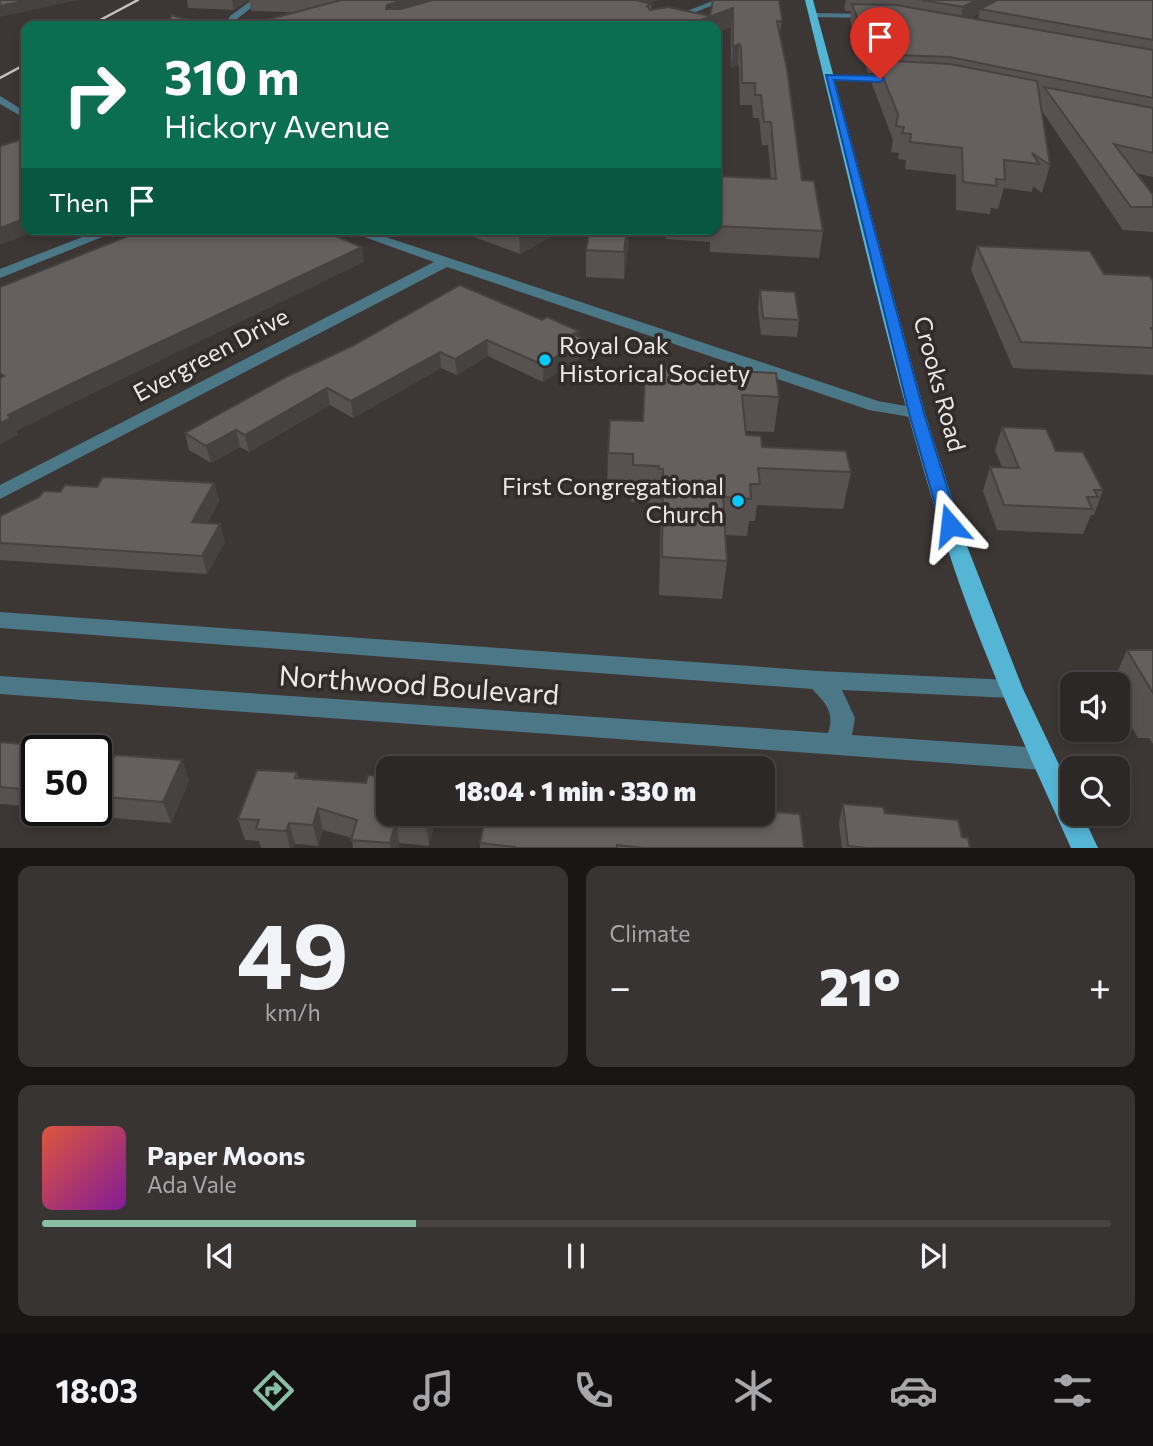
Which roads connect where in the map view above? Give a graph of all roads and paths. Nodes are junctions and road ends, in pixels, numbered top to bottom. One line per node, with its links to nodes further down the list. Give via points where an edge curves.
1 (257, 0): 6 (street)
2 (722, 0): 7 (street)
3 (809, 0): 4 (main road, Crooks Road)
4 (813, 15): 5 (street); 8 (main road, Crooks Road)
5 (884, 17)
6 (232, 21)
7 (666, 21)
8 (829, 77): 9 (street); 18 (main road, Crooks Road)
9 (905, 80)
10 (0, 99): 12 (street)
11 (0, 110): 13 (street)
12 (21, 113)
13 (21, 115)
14 (101, 235): 17 (street)
15 (365, 235): 16 (street)
16 (444, 262): 18 (street, via 875,406); 19 (street, Evergreen Drive)
17 (0, 274)
18 (916, 413): 23 (main road, Crooks Road, via 957,546)
19 (0, 493)
20 (0, 620): 21 (street, Northwood Boulevard)
21 (818, 681): 23 (street, Northwood Boulevard); 24 (street, via 839,701 844,718 844,730)
22 (0, 685): 24 (street, Northwood Boulevard)
23 (1012, 689): 25 (main road, Crooks Road)
24 (834, 746): 25 (street, Northwood Boulevard)
25 (1043, 759): 26 (main road, Crooks Road)
26 (1085, 848)

